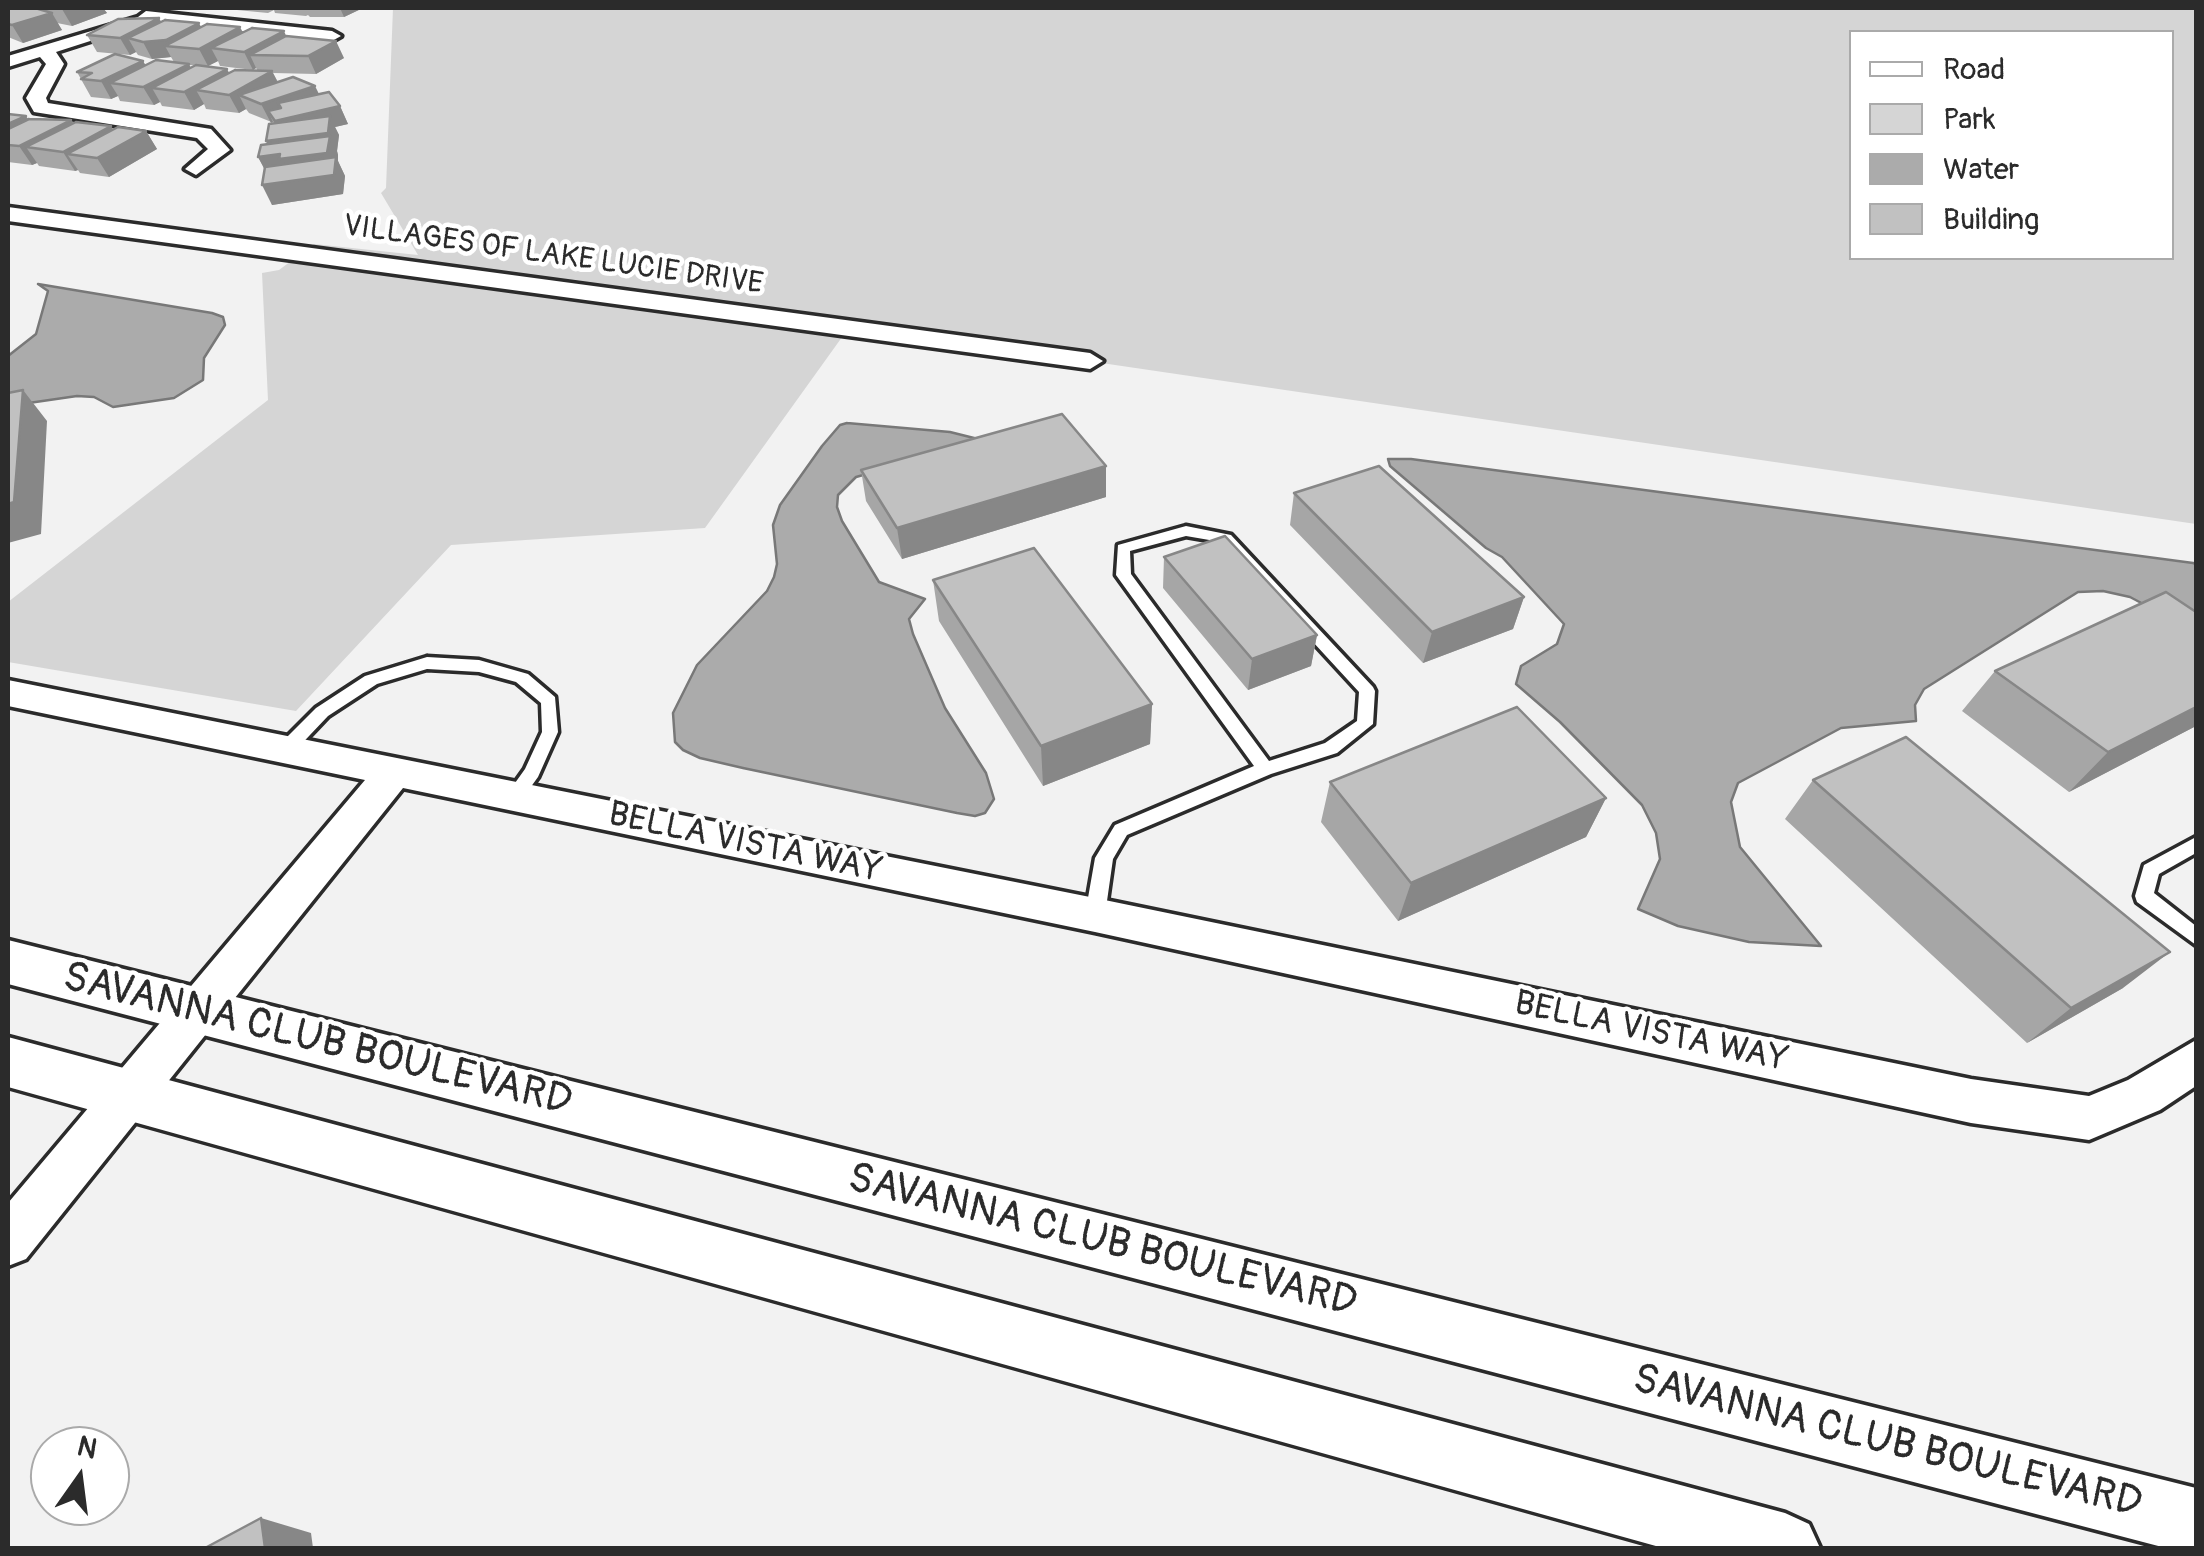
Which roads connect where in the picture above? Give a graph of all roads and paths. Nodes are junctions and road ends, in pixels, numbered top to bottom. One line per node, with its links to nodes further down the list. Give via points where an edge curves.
1 (166, 8): 2 (street)
2 (146, 16): 3 (street); 4 (street)
3 (332, 36)
4 (45, 50): 5 (street); 6 (street, via 55,64 36,98 41,108 204,134 220,150)
5 (8, 62)
6 (196, 169)
7 (8, 214): 8 (street, VILLAGES OF LAKE LUCIE DRIVE)
8 (1090, 361)
9 (8, 693): 10 (street, BELLA VISTA WAY)
10 (285, 750): 12 (street, BELLA VISTA WAY); 13 (lane, via 322,712 371,680 427,663 479,666 522,678 548,701 550,732)
11 (1265, 769): 11 (lane, via 1330,748 1365,724 1367,691 1226,538 1186,530 1123,548 1124,576); 15 (lane, via 1121,830 1104,858)
12 (394, 772): 13 (street, BELLA VISTA WAY); 18 (street)
13 (514, 797): 15 (street, BELLA VISTA WAY)
14 (2196, 844): 16 (lane, via 2151,870 2144,896)
15 (1095, 915): 19 (street, BELLA VISTA WAY, via 1971,1101 2089,1118 2144,1095)
16 (2196, 937)
17 (8, 962): 18 (street, SAVANNA CLUB BOULEVARD)
18 (198, 1011): 21 (street); 23 (street, SAVANNA CLUB BOULEVARD)
19 (2196, 1061)
20 (8, 1062): 21 (street)
21 (130, 1092): 22 (street); 24 (street)
22 (8, 1241)
23 (2196, 1522)
24 (1785, 1548)

